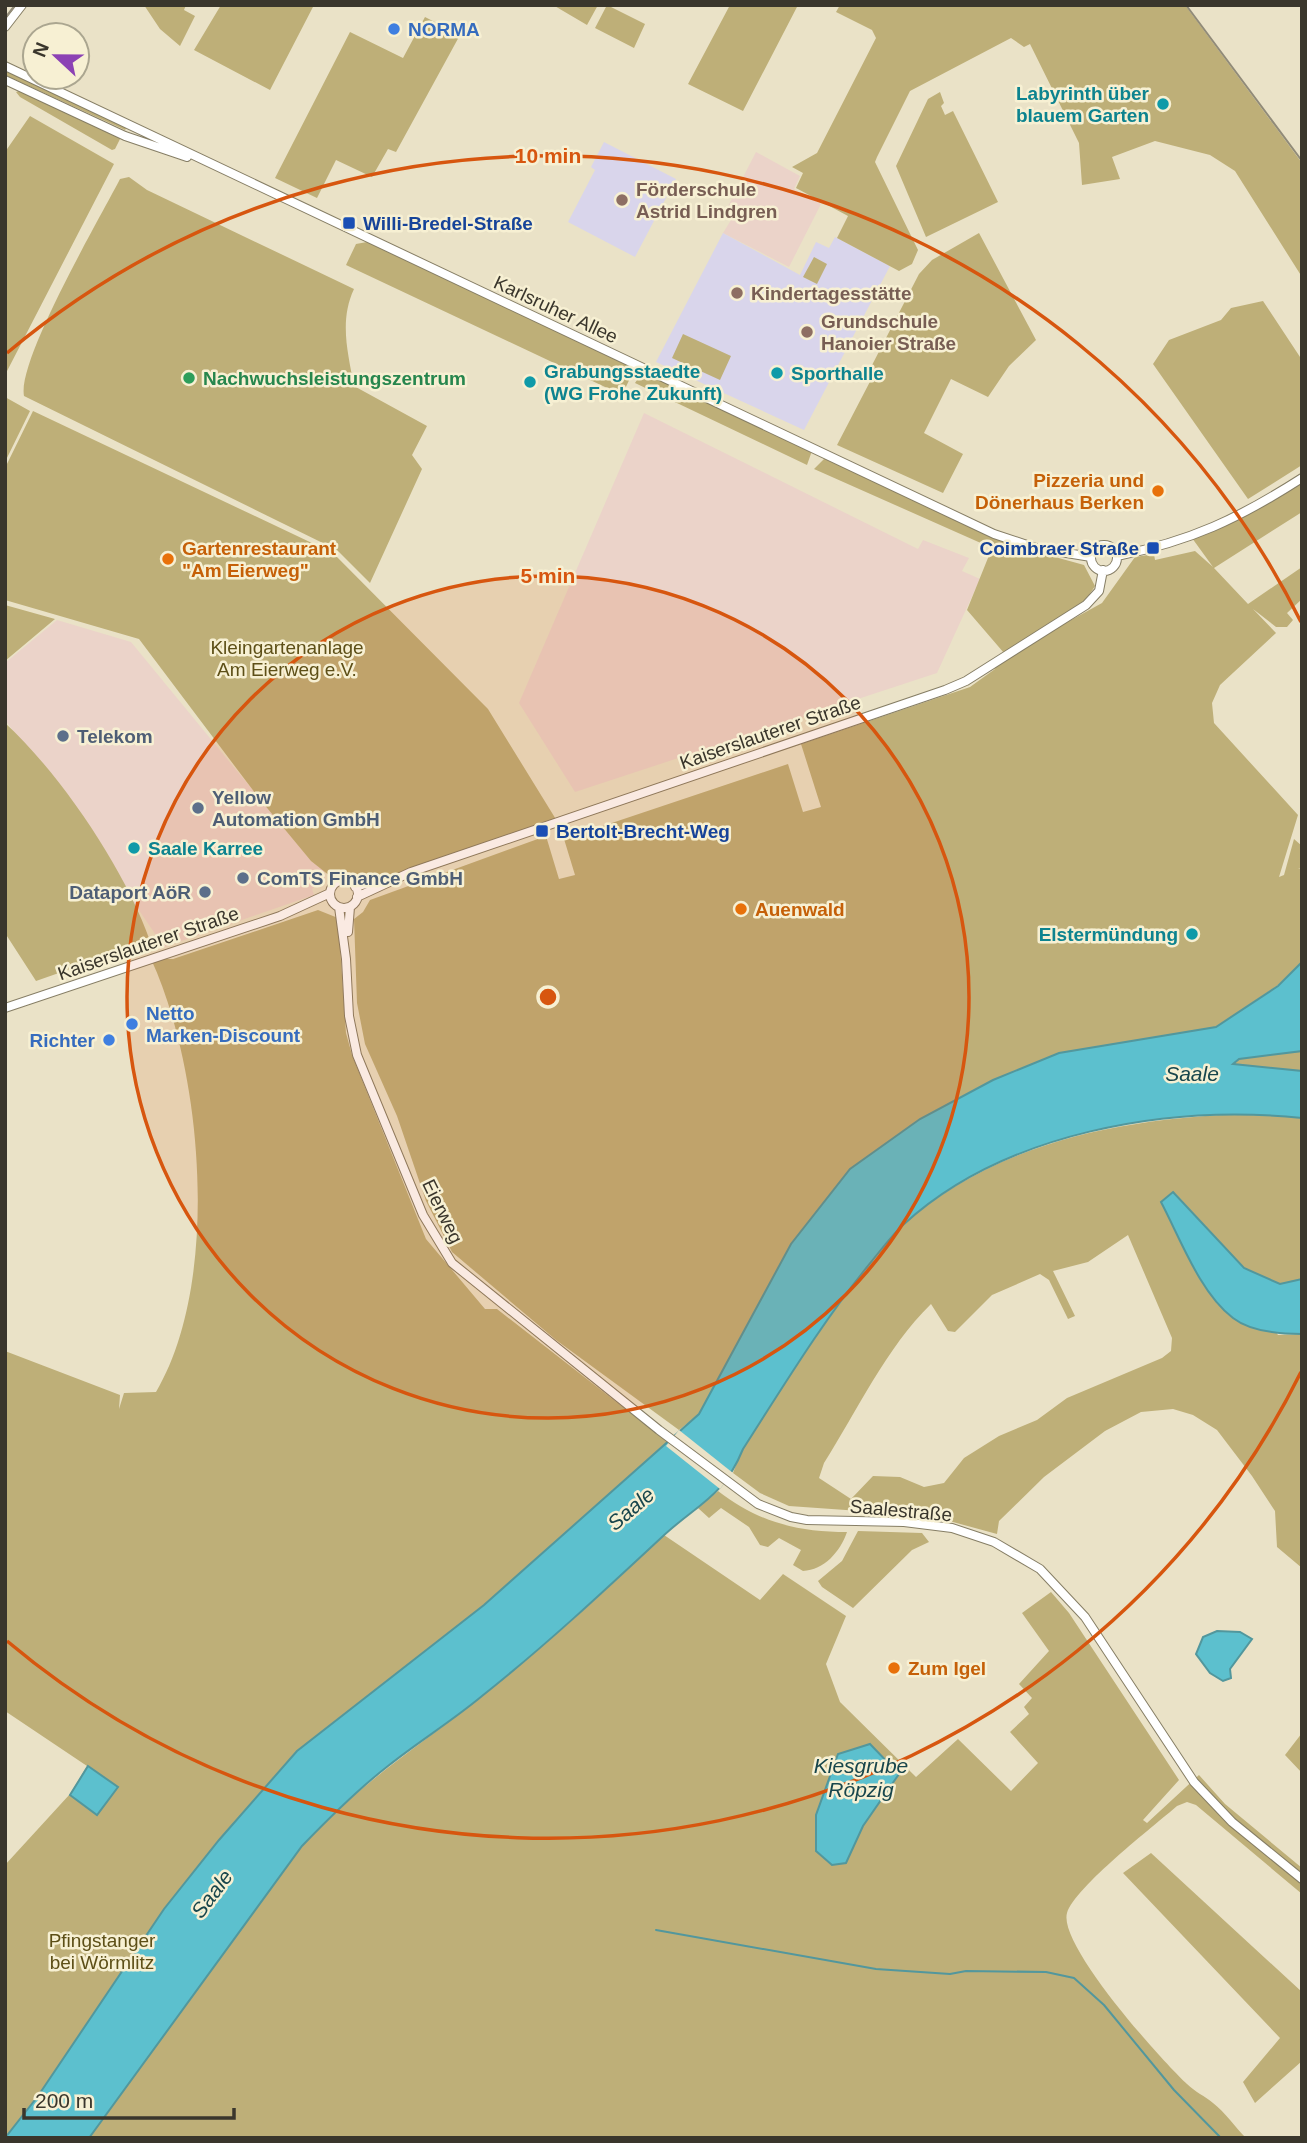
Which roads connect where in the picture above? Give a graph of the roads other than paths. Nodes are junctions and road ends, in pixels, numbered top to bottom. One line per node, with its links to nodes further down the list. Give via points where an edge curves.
1 (22, 5): 2 (street)
2 (6, 27)
3 (5, 58): 5 (street)
4 (5, 66): 5 (street, Karlsruher Allee)
5 (18, 72): 7 (street, Karlsruher Allee)
6 (5, 80): 7 (street, Karlsruher Allee, via 125,136)
7 (204, 160): 10 (street, Karlsruher Allee, via 994,534 1036,548)
8 (1302, 478): 9 (street, via 1192,538)
9 (1117, 556): 10 (street, via 1106,545 1094,549); 11 (street, via 1115,565)
10 (1091, 557): 11 (street, via 1093,565)
11 (1103, 570): 12 (street, Kaiserslauterer Straße, via 1099,591 1086,605 966,681)
12 (411, 872): 13 (street, Kaiserslauterer Straße); 15 (street, Kaiserslauterer Straße)
13 (355, 887): 14 (street, via 339,881); 15 (street)
14 (330, 893): 16 (street); 18 (street, Kaiserslauterer Straße)
15 (357, 897): 17 (street)
16 (336, 905): 17 (street); 18 (street, Kaiserslauterer Straße); 19 (street, Eierweg)
17 (350, 907): 19 (street, Eierweg)
18 (301, 908): 20 (street, Kaiserslauterer Straße)
19 (346, 959): 21 (street, Eierweg, via 349,1016 357,1055 442,1250 463,1275)
20 (5, 1008)
21 (738, 1491): 22 (street, Saalestraße, via 790,1517 952,1528 1009,1549 1054,1581 1085,1617 1194,1782 1232,1822)
22 (1302, 1879)

